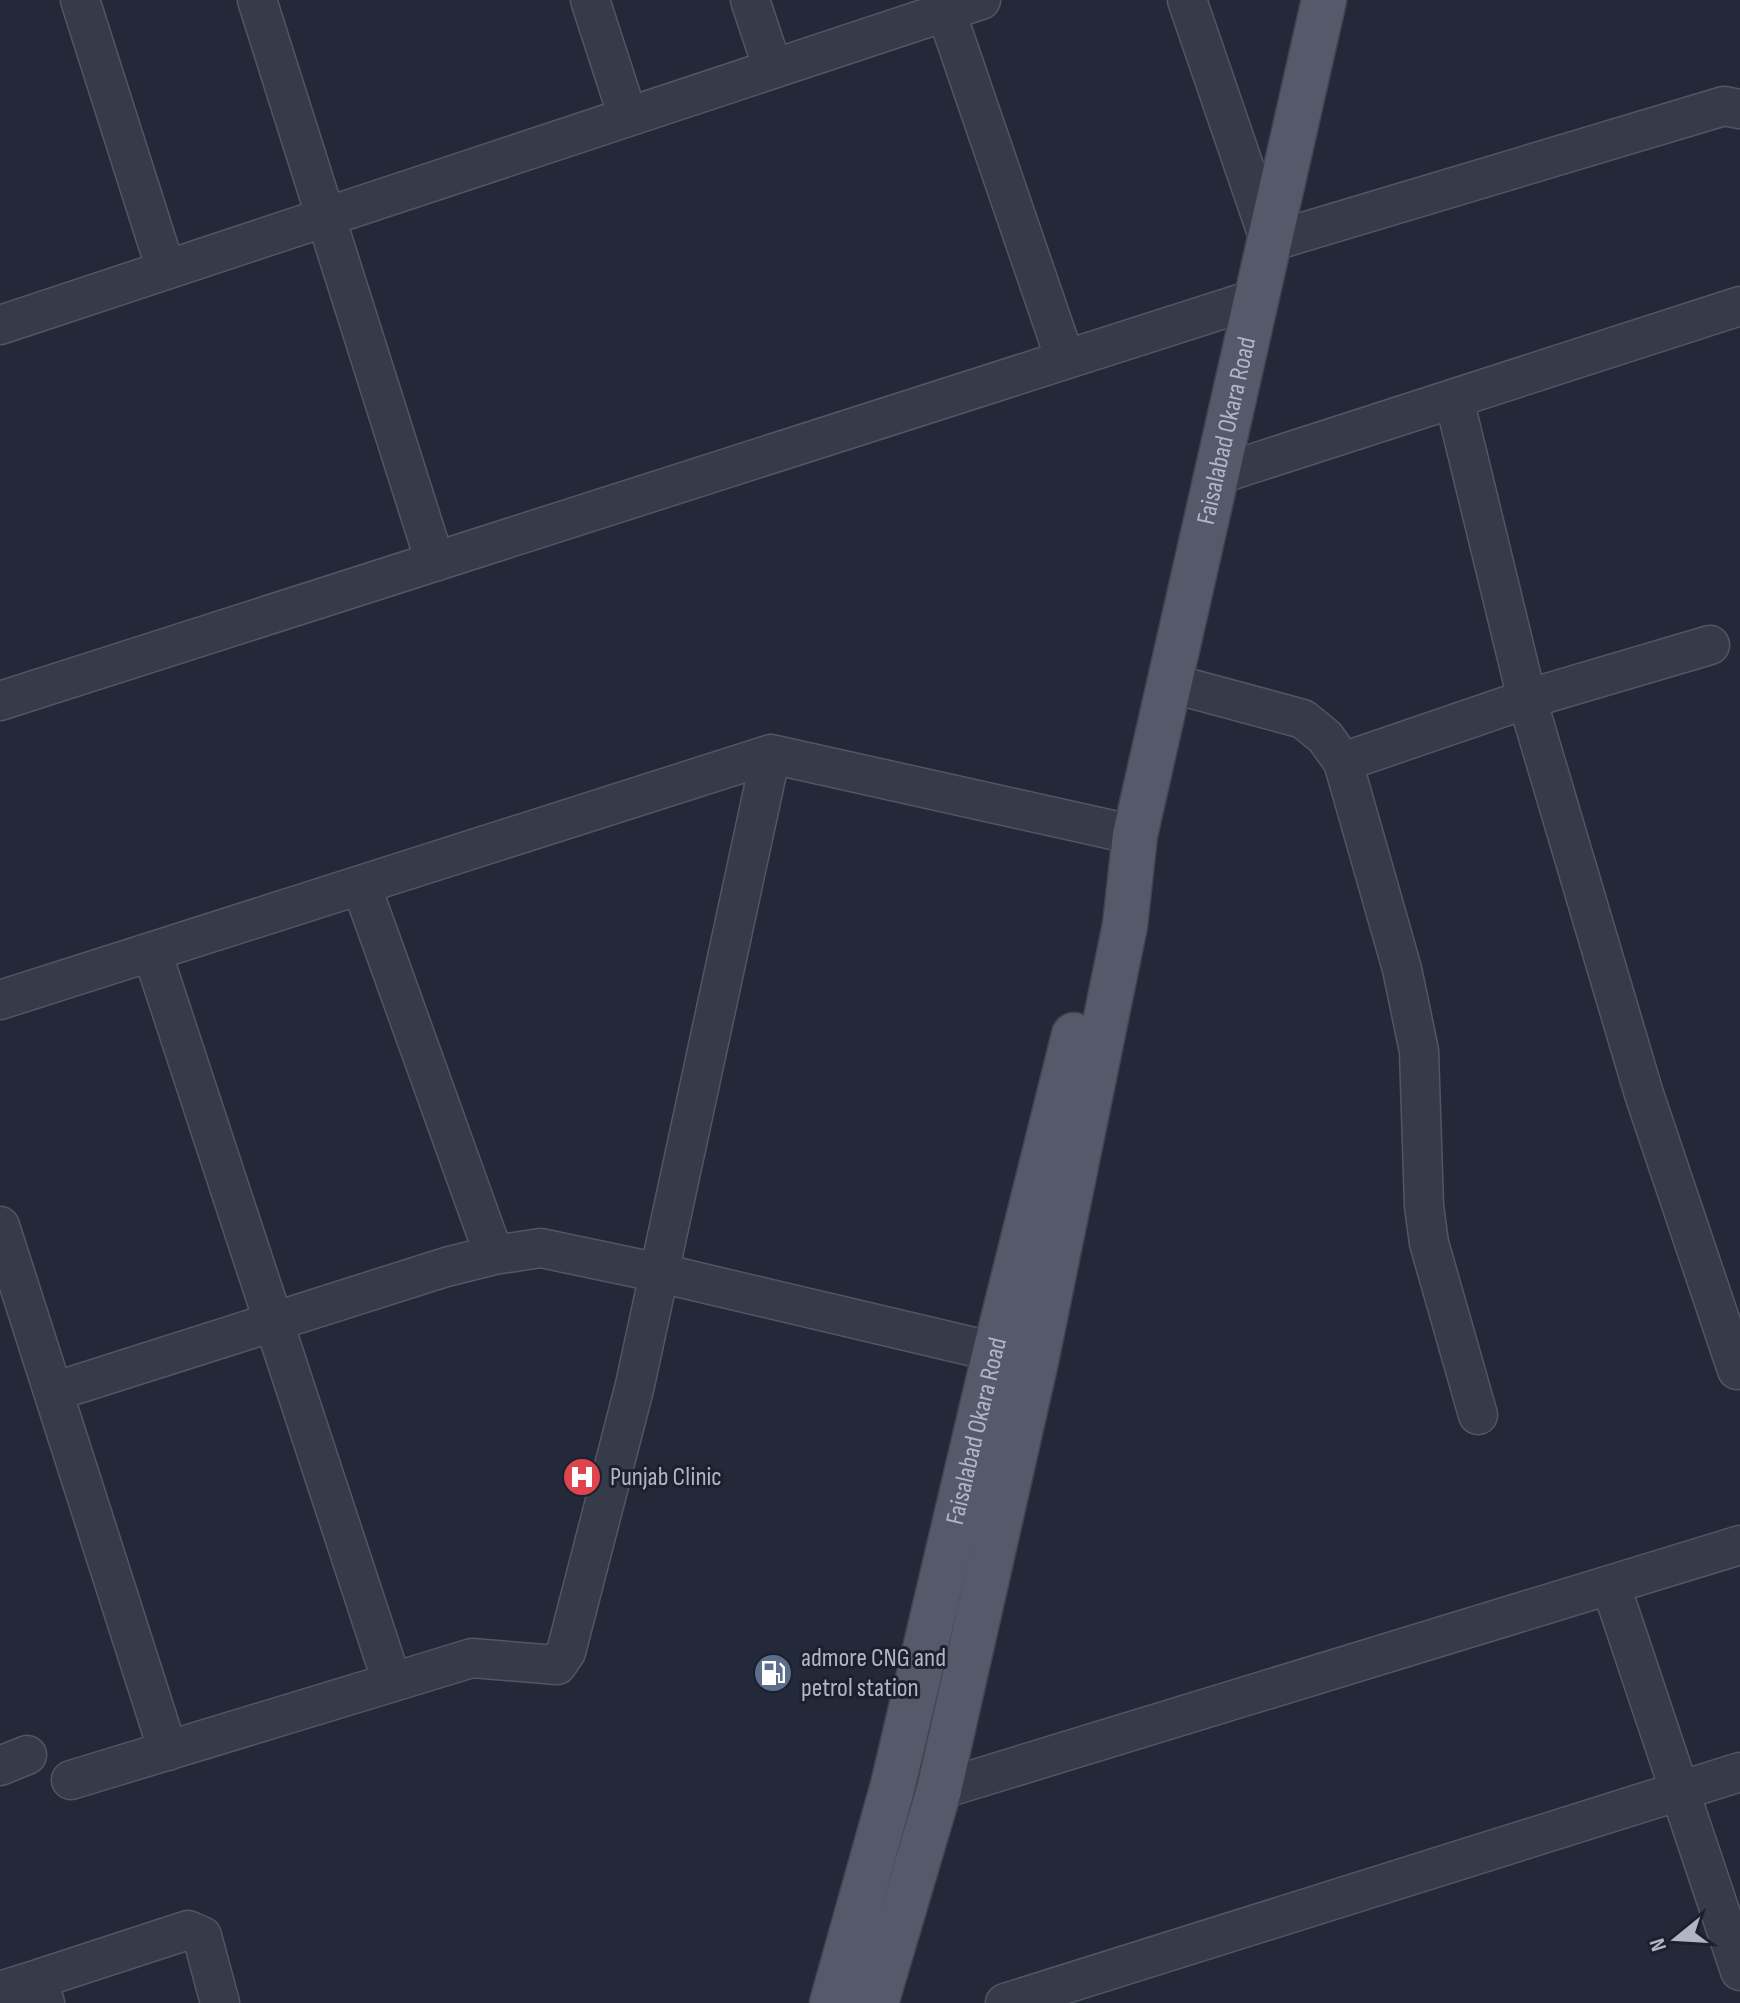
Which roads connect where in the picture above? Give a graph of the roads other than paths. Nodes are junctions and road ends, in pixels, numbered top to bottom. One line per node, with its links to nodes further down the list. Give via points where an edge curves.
1 (80, 0): 13 (street)
2 (257, 0): 11 (street)
3 (590, 0): 10 (street)
4 (750, 0): 8 (street)
5 (1187, 0): 12 (street)
6 (1324, 0): 12 (main road, Faisalabad Okara Road)
7 (956, 4): 8 (street); 17 (street)
8 (773, 69): 10 (street)
9 (1740, 109): 12 (street, via 1724,106)
10 (628, 117): 11 (street)
11 (326, 217): 13 (street); 20 (street)
12 (1270, 242): 14 (main road, Faisalabad Okara Road)
13 (166, 270): 16 (street)
14 (1258, 298): 17 (street); 19 (main road, Faisalabad Okara Road)
15 (1740, 306): 18 (street)
16 (0, 325)
17 (1065, 359): 20 (street)
18 (1454, 399): 19 (street); 23 (street)
19 (1214, 476): 22 (main road, Faisalabad Okara Road)
20 (435, 562): 24 (street)
21 (1710, 645): 23 (street)
22 (1170, 683): 26 (street, via 1303,719); 27 (main road, Faisalabad Okara Road)
23 (1527, 699): 26 (street); 36 (street, via 1644,1094)
24 (0, 701)
25 (771, 754): 27 (street); 28 (street); 33 (street)
26 (1343, 762): 38 (street, via 1402,969 1419,1051 1429,1243)
27 (1132, 848): 35 (main road, Faisalabad Okara Road, via 1102,921); 45 (main road, Faisalabad Okara Road, via 1125,925 1036,1361)
28 (361, 885): 29 (street); 32 (street)
29 (152, 952): 30 (street); 34 (street)
30 (0, 1000)
31 (0, 1226): 37 (street)
32 (494, 1255): 33 (street, via 541,1248); 34 (street)
33 (660, 1273): 35 (street); 41 (street, via 566,1652 557,1665 472,1658)
34 (272, 1322): 37 (street); 41 (street)
35 (995, 1352): 51 (main road, Faisalabad Okara Road, via 893,1785)
36 (1737, 1370)
37 (53, 1392): 42 (street)
38 (1478, 1415)
39 (1740, 1545): 40 (street)
40 (1611, 1586): 45 (street); 46 (street)
41 (392, 1682): 42 (street)
42 (168, 1751): 44 (street)
43 (1740, 1772): 46 (street)
44 (71, 1780)
45 (939, 1790): 52 (main road, Faisalabad Okara Road)
46 (1681, 1791): 47 (street); 53 (street)
47 (1740, 1971)
48 (0, 1991): 49 (street)
49 (42, 1991): 50 (street, via 188,1930 202,1936)
50 (220, 2003)
51 (832, 2003)
52 (876, 2003)
53 (1005, 2003)

